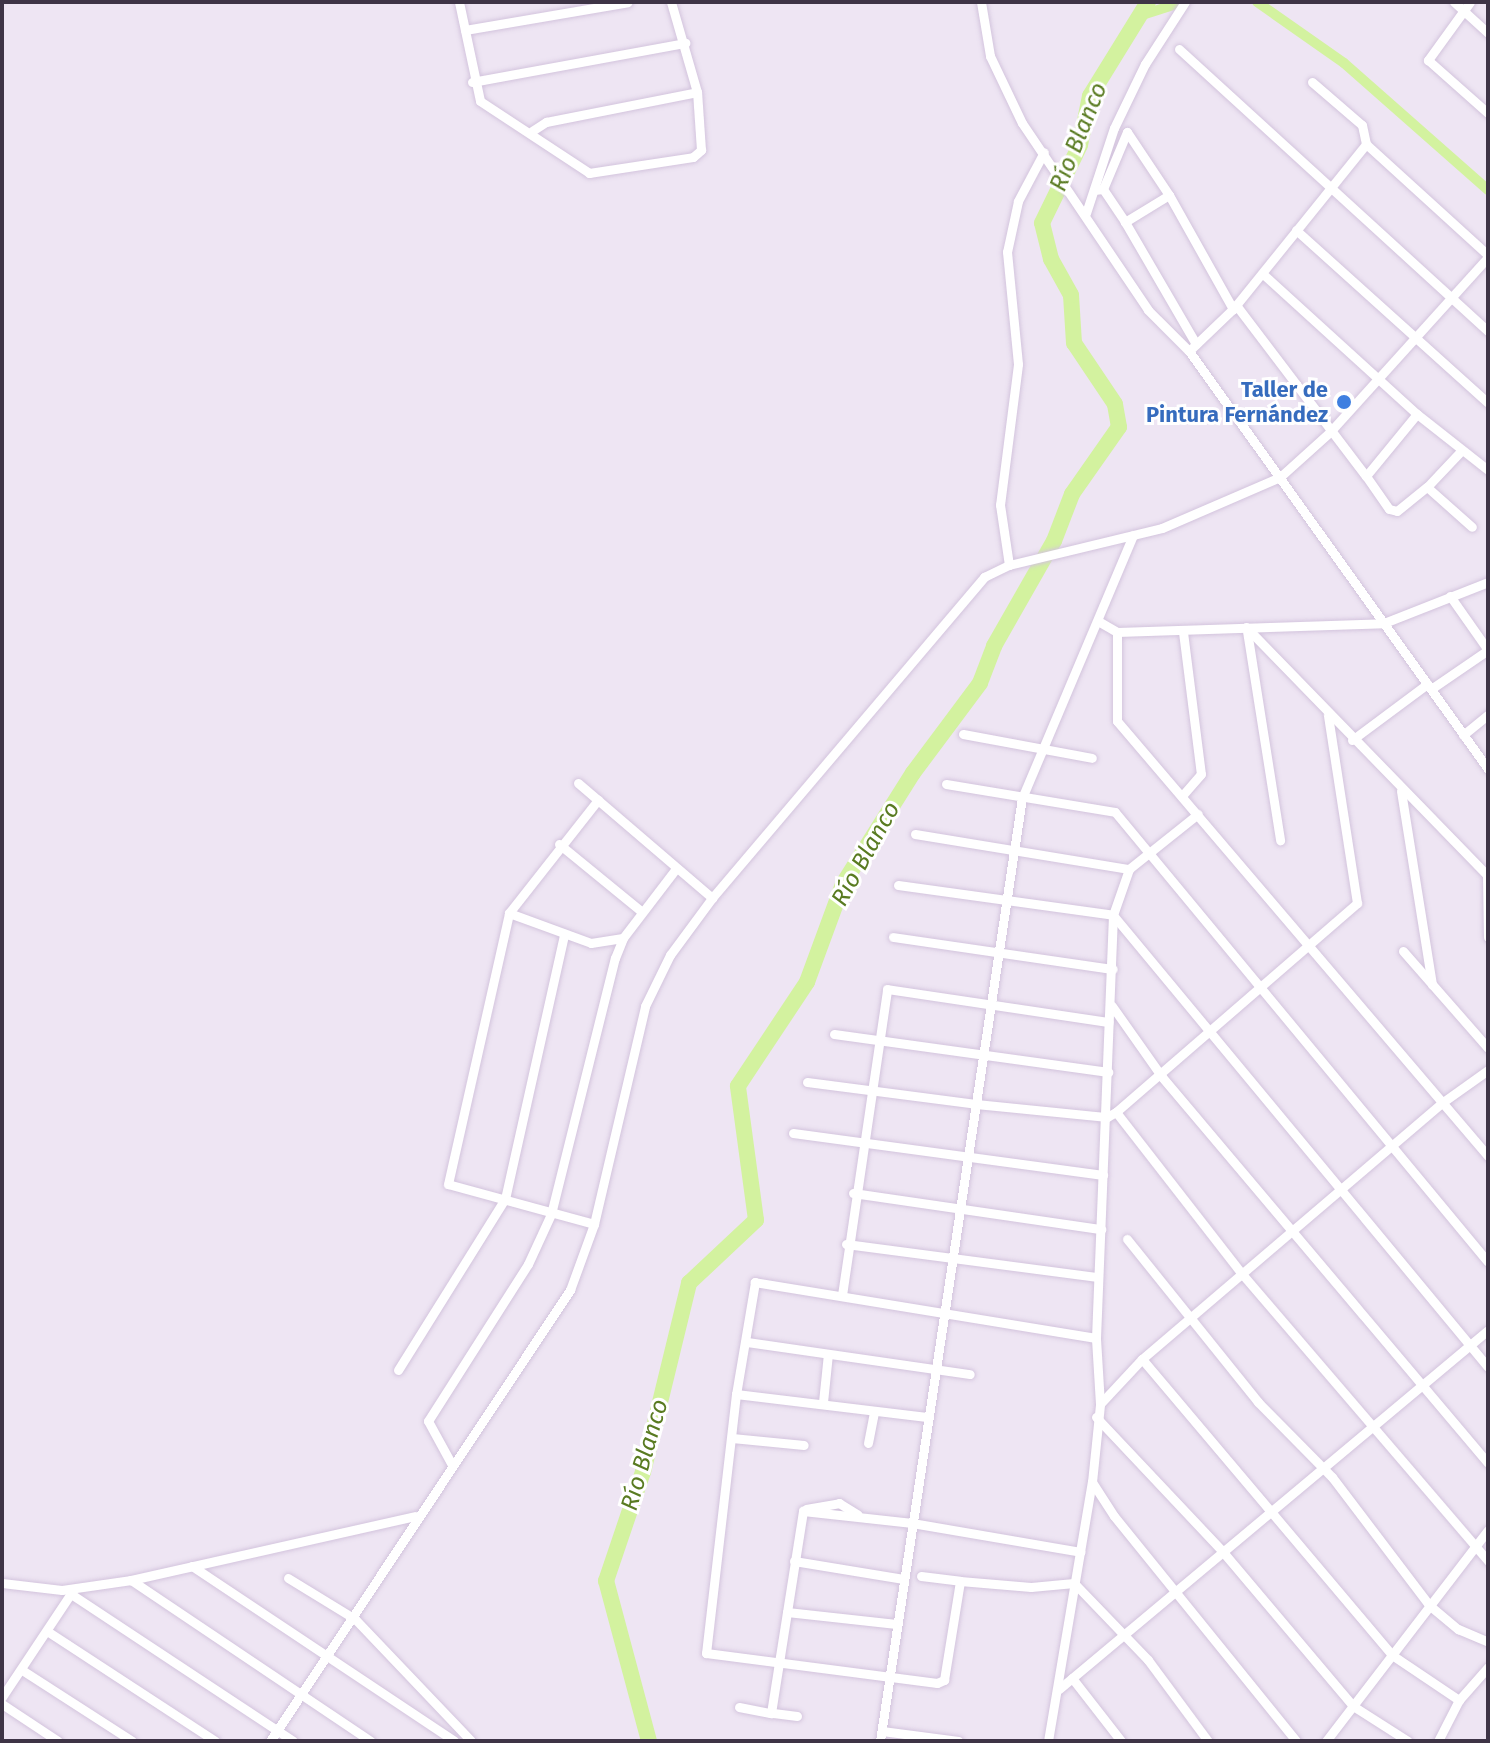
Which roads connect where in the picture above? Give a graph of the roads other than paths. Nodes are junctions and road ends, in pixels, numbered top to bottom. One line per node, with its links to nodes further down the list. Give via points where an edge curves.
1 (459, 2): 7 (street)
2 (628, 2): 7 (street)
3 (671, 2): 9 (street)
4 (981, 2): 17 (street, via 990,56 1022,123)
5 (1184, 3): 19 (street, via 1133,87)
6 (1462, 4): 8 (street); 14 (street, via 1428,60)
7 (465, 30): 11 (street)
8 (1488, 33)
9 (685, 43): 11 (street); 13 (street)
10 (1179, 49): 18 (street)
11 (472, 82): 15 (street, via 486,109)
12 (1312, 82): 16 (street, via 1362,125)
13 (697, 92): 15 (street, via 546,122); 15 (street, via 702,143 693,157 589,173 567,162)
14 (1488, 113)
15 (532, 131)
16 (1366, 144): 18 (street); 24 (street)
17 (1046, 156): 21 (street); 42 (street, via 1018,201 1007,252 1018,364 1000,505)
18 (1329, 186): 23 (street); 26 (street)
19 (1098, 190): 20 (street, via 1127,132); 21 (street); 22 (street)
20 (1169, 195): 22 (street); 27 (street)
21 (1086, 213): 30 (street, via 1148,310)
22 (1125, 222): 30 (street)
23 (1296, 230): 25 (street); 29 (street)
24 (1488, 256): 26 (street)
25 (1263, 274): 27 (street); 31 (street)
26 (1452, 298): 28 (street); 29 (street)
27 (1235, 307): 30 (street); 34 (street)
28 (1488, 331)
29 (1414, 340): 31 (street); 32 (street)
30 (1192, 347): 38 (street)
31 (1378, 379): 33 (street); 34 (street)
32 (1488, 403)
33 (1417, 414): 35 (street); 37 (street)
34 (1330, 432): 37 (street); 38 (street)
35 (1461, 451): 36 (street); 39 (street)
36 (1488, 470)
37 (1366, 476): 39 (street, via 1389,509 1397,511)
38 (1280, 477): 41 (street, via 1162,528); 46 (street)
39 (1427, 487): 40 (street)
40 (1472, 527)
41 (1133, 535): 42 (street); 45 (street)
42 (1009, 565): 76 (street, via 966,594)
43 (1488, 582): 44 (street)
44 (1450, 596): 46 (street); 50 (street)
45 (1098, 621): 48 (street); 57 (street)
46 (1384, 623): 47 (street); 51 (street)
47 (1246, 629): 49 (street); 52 (street); 68 (street)
48 (1117, 632): 49 (street); 63 (street, via 1117,721)
49 (1183, 632): 63 (street, via 1201,774)
50 (1488, 650): 51 (street)
51 (1429, 686): 55 (street); 56 (street)
52 (1328, 715): 56 (street); 85 (street, via 1357,903)
53 (1488, 715): 55 (street)
54 (963, 734): 57 (street)
55 (1463, 735): 59 (street)
56 (1352, 740): 62 (street)
57 (1041, 749): 58 (street); 64 (street)
58 (1092, 758)
59 (1488, 769)
60 (578, 783): 65 (street)
61 (946, 784): 64 (street)
62 (1401, 791): 74 (street); 89 (street)
63 (1183, 795): 66 (street)
64 (1022, 798): 70 (street); 71 (street, via 1110,809)
65 (598, 800): 69 (street); 73 (street)
66 (1198, 814): 71 (street); 85 (street)
67 (915, 834): 70 (street)
68 (1280, 840)
69 (559, 844): 78 (street); 79 (street)
70 (1014, 850): 72 (street); 77 (street)
71 (1151, 851): 72 (street); 90 (street)
72 (1129, 869): 80 (street)
73 (675, 870): 76 (street); 78 (street)
74 (1488, 876): 83 (street)
75 (898, 885): 77 (street)
76 (712, 898): 118 (street, via 670,955 645,1006)
77 (1006, 901): 80 (street); 87 (street)
78 (642, 912): 84 (street)
79 (509, 913): 81 (street); 115 (street, via 448,1184)
80 (1113, 915): 88 (street); 94 (street)
81 (564, 934): 84 (street, via 602,944); 115 (street)
82 (893, 937): 87 (street)
83 (1488, 937)
84 (623, 938): 117 (street)
85 (1312, 946): 90 (street); 104 (street)
86 (1403, 951): 89 (street)
87 (997, 955): 88 (street); 91 (street)
88 (1113, 969): 92 (street)
89 (1432, 985): 97 (street)
90 (1264, 987): 94 (street); 109 (street)
91 (989, 1006): 93 (street); 96 (street, via 887,989); 98 (street)
92 (1112, 1006): 93 (street); 101 (street)
93 (1109, 1022): 100 (street)
94 (1212, 1032): 101 (street); 113 (street)
95 (834, 1034): 96 (street)
96 (880, 1039): 98 (street); 103 (street)
97 (1488, 1048)
98 (983, 1056): 100 (street); 105 (street)
99 (1488, 1070): 104 (street)
100 (1108, 1072): 106 (street)
101 (1162, 1077): 106 (street); 120 (street)
102 (807, 1082): 103 (street)
103 (871, 1089): 105 (street); 108 (street)
104 (1443, 1102): 109 (street); 110 (street)
105 (976, 1104): 106 (street); 111 (street)
106 (1112, 1115): 112 (street); 125 (street)
107 (793, 1133): 108 (street)
108 (862, 1143): 111 (street); 114 (street)
109 (1393, 1145): 113 (street); 124 (street)
110 (1488, 1156)
111 (967, 1159): 112 (street); 116 (street)
112 (1103, 1175): 119 (street)
113 (1342, 1190): 120 (street); 133 (street)
114 (853, 1193): 116 (street); 122 (street)
115 (505, 1199): 117 (street); 137 (street)
116 (961, 1209): 119 (street); 123 (street)
117 (551, 1214): 118 (street); 151 (street, via 528,1264 428,1421)
118 (594, 1224): 151 (street, via 570,1290)
119 (1101, 1229): 126 (street)
120 (1292, 1234): 125 (street); 140 (street)
121 (1127, 1239): 129 (street)
122 (846, 1244): 123 (street); 127 (street)
123 (953, 1260): 126 (street); 128 (street)
124 (1488, 1262)
125 (1243, 1275): 129 (street); 147 (street)
126 (1098, 1277): 131 (street)
127 (842, 1295): 128 (street); 132 (street, via 755,1282)
128 (944, 1311): 131 (street); 138 (street)
129 (1193, 1317): 135 (street); 153 (street, via 1258,1402)
130 (1488, 1330): 133 (street)
131 (1096, 1338): 143 (street)
132 (747, 1342): 134 (street); 141 (street)
133 (1469, 1345): 136 (street); 140 (street)
134 (828, 1354): 138 (street); 142 (street)
135 (1142, 1359): 143 (street); 157 (street)
136 (1488, 1367)
137 (398, 1370)
138 (934, 1371): 139 (street); 145 (street)
139 (970, 1374)
140 (1421, 1386): 147 (street); 152 (street)
141 (736, 1394): 142 (street); 148 (street)
142 (823, 1402): 144 (street)
143 (1100, 1404): 146 (street)
144 (874, 1413): 145 (street); 149 (street)
145 (925, 1417): 159 (street)
146 (1096, 1417): 154 (street); 163 (street)
147 (1372, 1430): 153 (street); 161 (street)
148 (732, 1438): 150 (street); 185 (street, via 703,1644 706,1653)
149 (868, 1443)
150 (804, 1445)
151 (451, 1463): 158 (street)
152 (1488, 1463)
153 (1326, 1470): 157 (street); 176 (street)
154 (1092, 1482): 155 (street); 156 (street)
155 (1106, 1503): 156 (street); 175 (street)
156 (1089, 1504): 162 (street)
157 (1273, 1511): 163 (street); 184 (street)
158 (415, 1516): 166 (street); 178 (street)
159 (912, 1523): 162 (street); 164 (street, via 803,1511); 169 (street)
160 (1488, 1530): 161 (street)
161 (1472, 1548): 165 (street); 176 (street)
162 (1081, 1552): 173 (street)
163 (1223, 1552): 175 (street); 195 (street)
164 (794, 1561): 169 (street); 177 (street)
165 (1488, 1561)
166 (192, 1566): 170 (street); 183 (street)
167 (921, 1576): 171 (street)
168 (288, 1578): 178 (street)
169 (904, 1579): 179 (street)
170 (131, 1580): 174 (street); 191 (street)
171 (960, 1581): 173 (street, via 1031,1587); 188 (street, via 944,1680)
172 (2, 1583): 174 (street)
173 (1074, 1583): 181 (street); 190 (street)
174 (72, 1591): 180 (street); 199 (street)
175 (1175, 1591): 181 (street); 213 (street)
176 (1429, 1605): 182 (street, via 1458,1629); 184 (street)
177 (787, 1612): 179 (street); 185 (street)
178 (355, 1619): 183 (street); 208 (street)
179 (896, 1624): 188 (street)
180 (47, 1631): 187 (street); 203 (street)
181 (1123, 1632): 189 (street); 212 (street)
182 (1488, 1642)
183 (329, 1655): 191 (street); 207 (street)
184 (1392, 1655): 193 (street); 195 (street)
185 (781, 1663): 188 (street); 197 (street)
186 (1488, 1667): 193 (street)
187 (22, 1670): 192 (street); 202 (street)
188 (889, 1678): 200 (street)
189 (1072, 1678): 190 (street); 211 (street)
190 (1059, 1689): 210 (street)
191 (303, 1692): 199 (street); 206 (street)
192 (2, 1697)
193 (1459, 1700): 216 (street)
194 (2, 1704): 201 (street)
195 (1353, 1706): 214 (street); 215 (street)
196 (739, 1707): 197 (street)
197 (771, 1713): 198 (street)
198 (797, 1716)
199 (277, 1730): 204 (street); 205 (street)
200 (881, 1736): 209 (street)
201 (58, 1741)
202 (132, 1741)
203 (215, 1741)
204 (270, 1741)
205 (293, 1741)
206 (371, 1741)
207 (454, 1741)
208 (471, 1741)
209 (958, 1741)
210 (1048, 1741)
211 (1121, 1741)
212 (1208, 1741)
213 (1296, 1741)
214 (1326, 1741)
215 (1408, 1741)
216 (1438, 1741)

